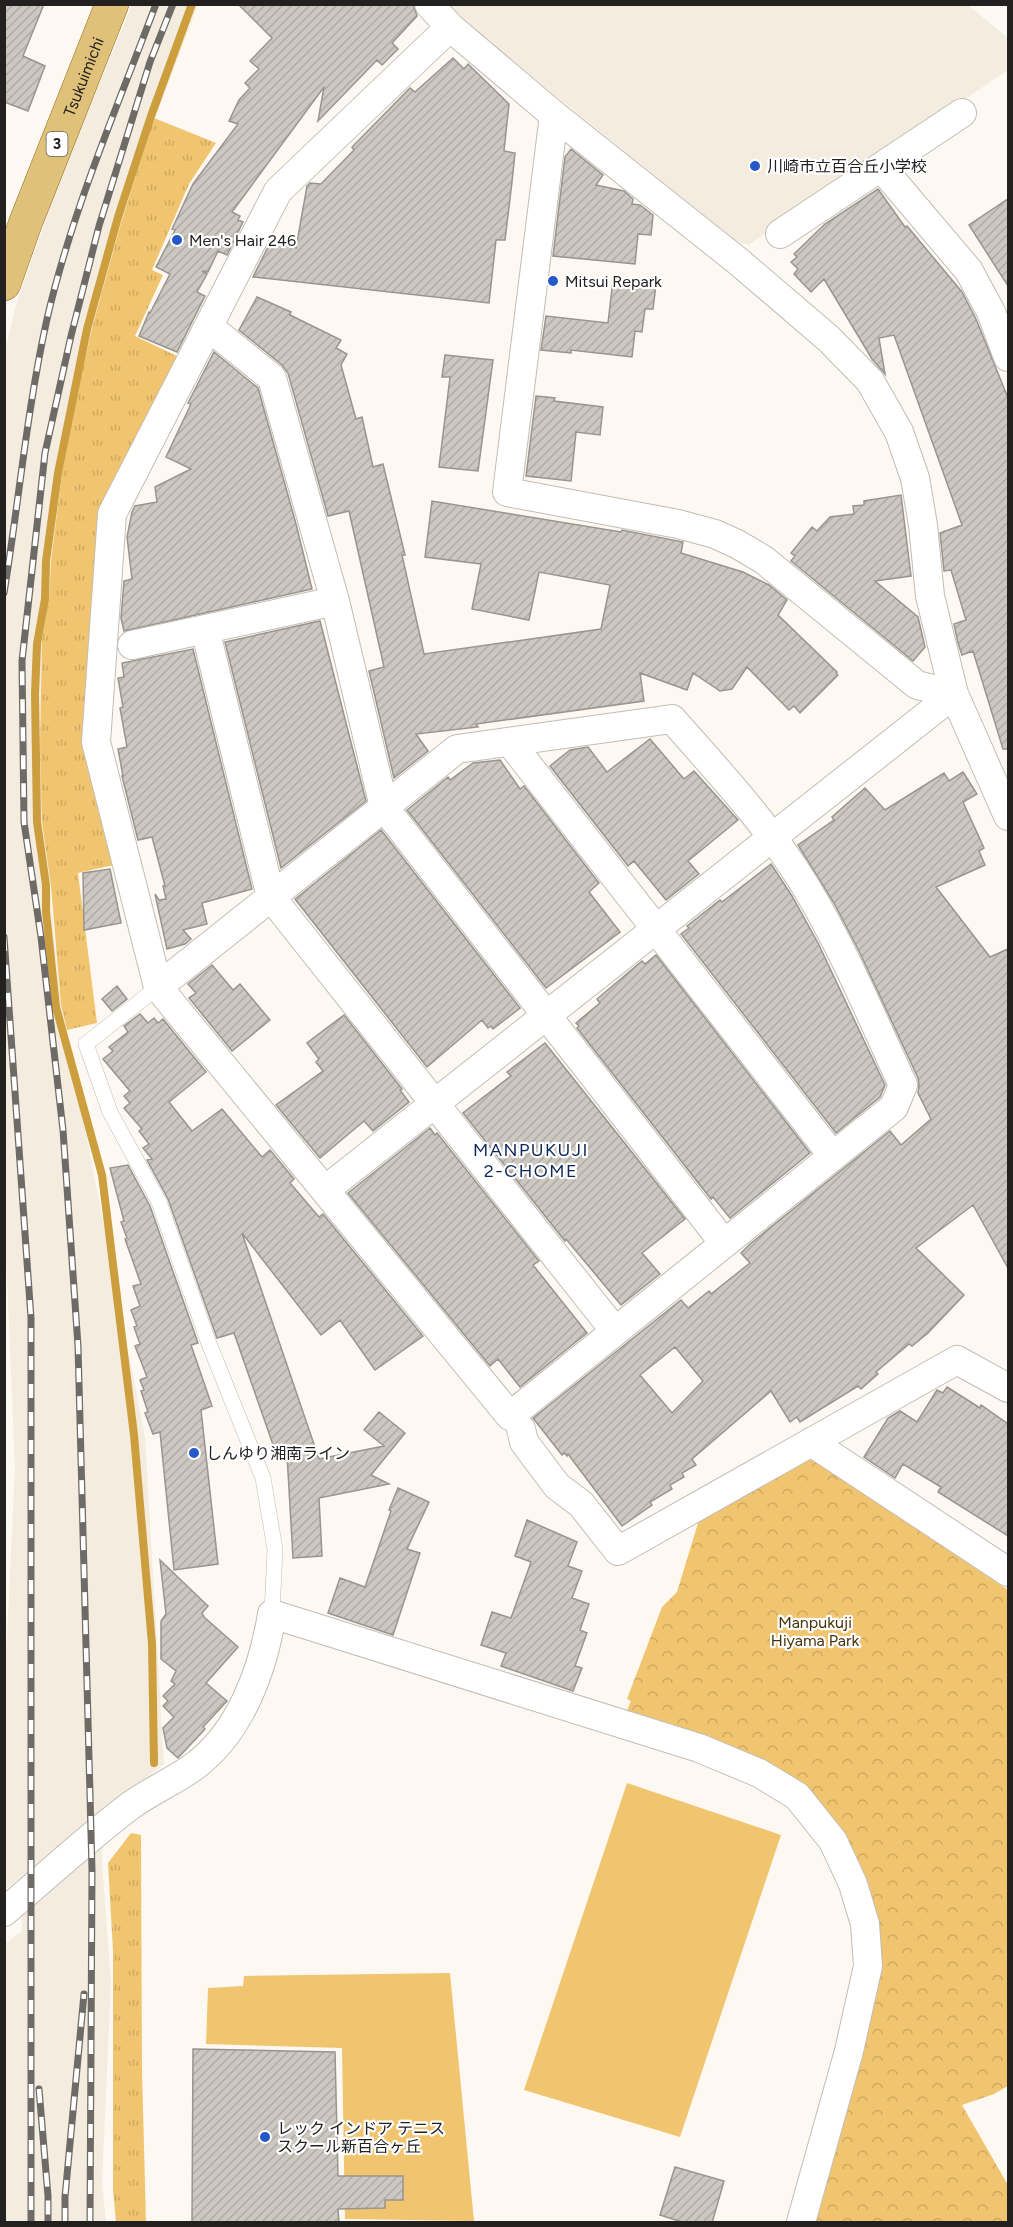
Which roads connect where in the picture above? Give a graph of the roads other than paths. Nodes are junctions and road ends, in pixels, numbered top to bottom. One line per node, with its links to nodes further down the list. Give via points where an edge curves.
1 (112, 4): 8 (main road, Tsukuimichi / 3)
2 (429, 4): 3 (street)
3 (450, 27): 5 (street); 9 (street, via 278,191)
4 (962, 113): 6 (street)
5 (554, 115): 14 (street, via 748,270 829,339 870,381 899,432 915,478 930,596); 14 (street, via 507,492 715,534 764,560 917,685)
6 (881, 167): 7 (street); 10 (street, via 969,271 991,312)
7 (780, 234)
8 (4, 284)
9 (209, 327): 11 (street, via 272,378); 21 (street, via 112,513 96,742)
10 (1008, 357)
11 (335, 601): 12 (street); 16 (street)
12 (206, 629): 13 (street); 19 (street)
13 (132, 645)
14 (954, 694): 17 (street); 18 (street)
15 (510, 742): 16 (street, via 457,749); 18 (street, via 672,719); 20 (street)
16 (384, 807): 19 (street); 22 (street)
17 (1008, 816)
18 (771, 838): 20 (street); 24 (street, via 806,887 849,967 903,1085 894,1107)
19 (271, 897): 21 (street); 23 (street)
20 (656, 929): 22 (street); 24 (street)
21 (158, 987): 25 (street); 32 (lane, via 86,1044 110,1112 159,1202 262,1478 275,1549)
22 (547, 1016): 23 (street); 26 (street)
23 (435, 1104): 25 (street); 27 (street)
24 (833, 1156): 26 (street)
25 (326, 1190): 27 (street, via 510,1416)
26 (724, 1244): 27 (street)
27 (615, 1331)
28 (1008, 1388): 30 (street, via 957,1360)
29 (521, 1429): 30 (street, via 524,1442 557,1486 581,1504 618,1551)
30 (811, 1442): 31 (street)
31 (1008, 1572)
32 (272, 1614): 33 (street, via 244,1706 216,1746 193,1768 131,1805); 34 (street, via 699,1748 759,1773 797,1796 833,1841 853,1884 865,1924 868,1966 849,2051)
33 (4, 1912)
34 (801, 2223)

